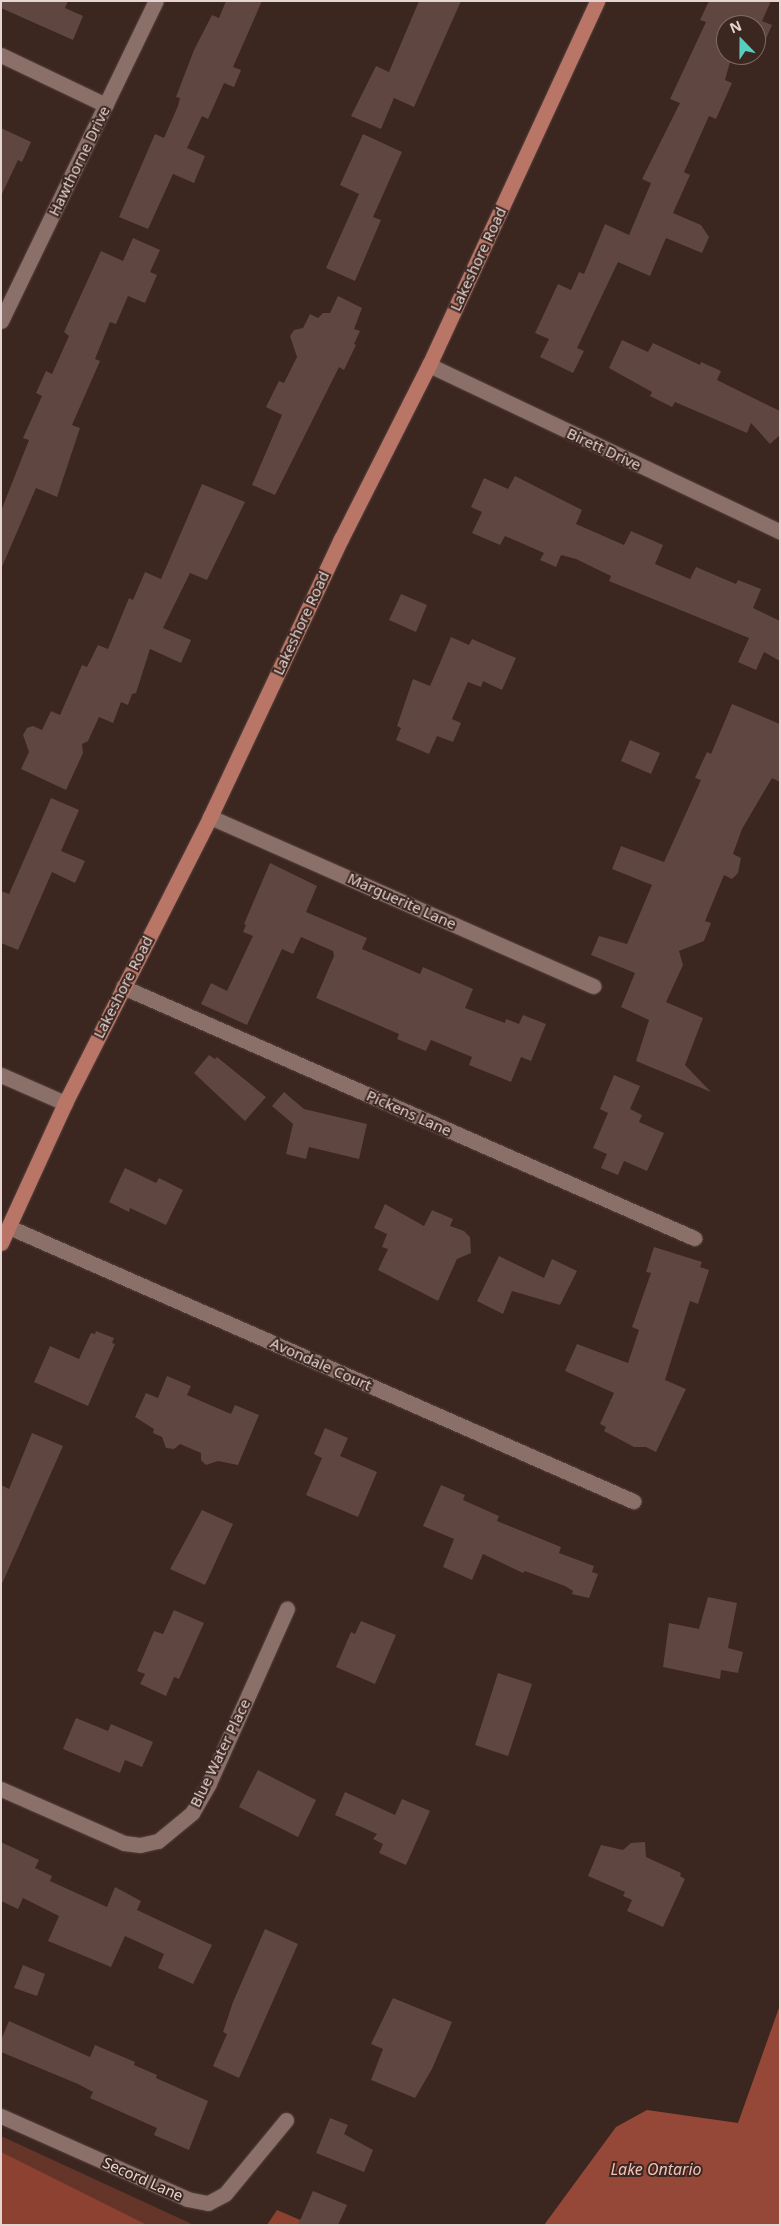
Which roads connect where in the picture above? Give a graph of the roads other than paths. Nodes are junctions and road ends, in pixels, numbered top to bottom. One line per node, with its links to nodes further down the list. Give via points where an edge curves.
1 (156, 1): 4 (street, Hawthorne Drive)
2 (598, 1): 6 (main road, Lakeshore Road)
3 (1, 55): 4 (street)
4 (106, 105): 5 (street, Hawthorne Drive)
5 (1, 321)
6 (429, 365): 7 (street, Birett Drive); 8 (main road, Lakeshore Road, via 341,539)
7 (780, 532)
8 (210, 817): 9 (street, Marguerite Lane); 10 (main road, Lakeshore Road)
9 (593, 986)
10 (123, 987): 12 (main road, Lakeshore Road); 14 (street, Pickens Lane)
11 (1, 1075): 12 (street)
12 (65, 1103): 13 (main road, Lakeshore Road)
13 (9, 1227): 15 (main road, Lakeshore Road); 16 (street, Avondale Court)
14 (694, 1238)
15 (1, 1243)
16 (633, 1501)
17 (287, 1608): 18 (street, Blue Water Place, via 209,1783 192,1813 176,1830 158,1841 124,1843)
18 (1, 1788)
19 (1, 2116): 20 (street, Secord Lane, via 187,2200 208,2202 225,2194)
20 (286, 2120)

